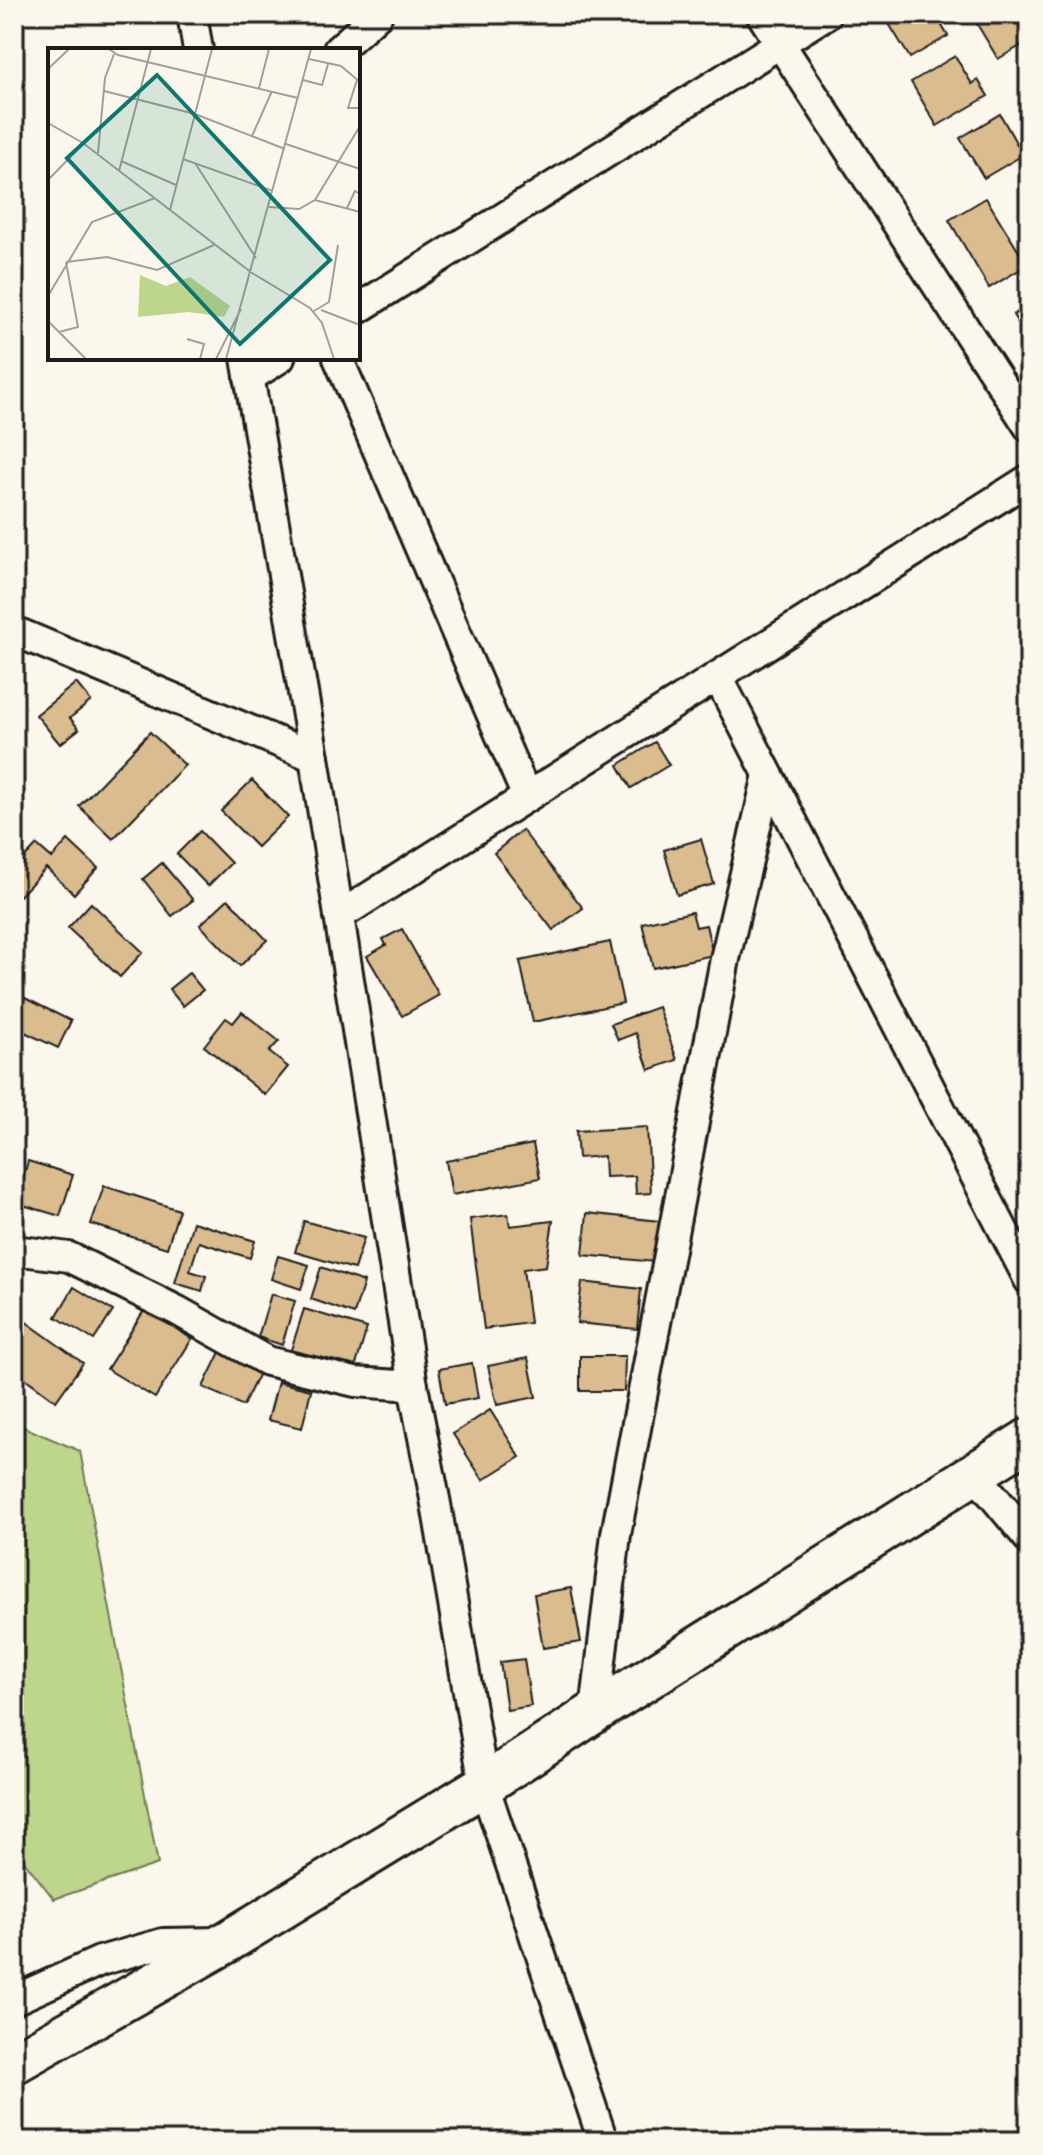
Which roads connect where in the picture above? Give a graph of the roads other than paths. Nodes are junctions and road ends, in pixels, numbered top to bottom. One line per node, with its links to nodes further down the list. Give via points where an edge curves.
1 (192, 14): 6 (street)
2 (378, 14): 7 (street)
3 (761, 14): 5 (street)
4 (827, 14): 5 (street)
5 (781, 44): 8 (street); 12 (street)
6 (198, 48)
7 (340, 48)
8 (360, 308)
9 (273, 360): 11 (street)
10 (339, 360): 18 (street)
11 (247, 368): 16 (street)
12 (1029, 427)
13 (1029, 479): 15 (street)
14 (14, 631): 16 (street)
15 (718, 677): 17 (street); 18 (street)
16 (314, 757): 19 (street)
17 (768, 775): 21 (street); 26 (street, via 725,959 616,1534)
18 (527, 797): 19 (street)
19 (339, 916): 22 (street)
20 (14, 1250): 22 (street, via 69,1257 267,1361 355,1382)
21 (1029, 1280)
22 (413, 1386): 27 (street)
23 (1029, 1439): 24 (street)
24 (974, 1473): 25 (street); 26 (street)
25 (1029, 1539)
26 (595, 1712): 27 (street)
27 (484, 1785): 28 (street); 31 (street)
28 (227, 1942): 29 (street, via 163,1943 100,1961); 30 (street)
29 (14, 2000)
30 (14, 2063)
31 (603, 2141)

